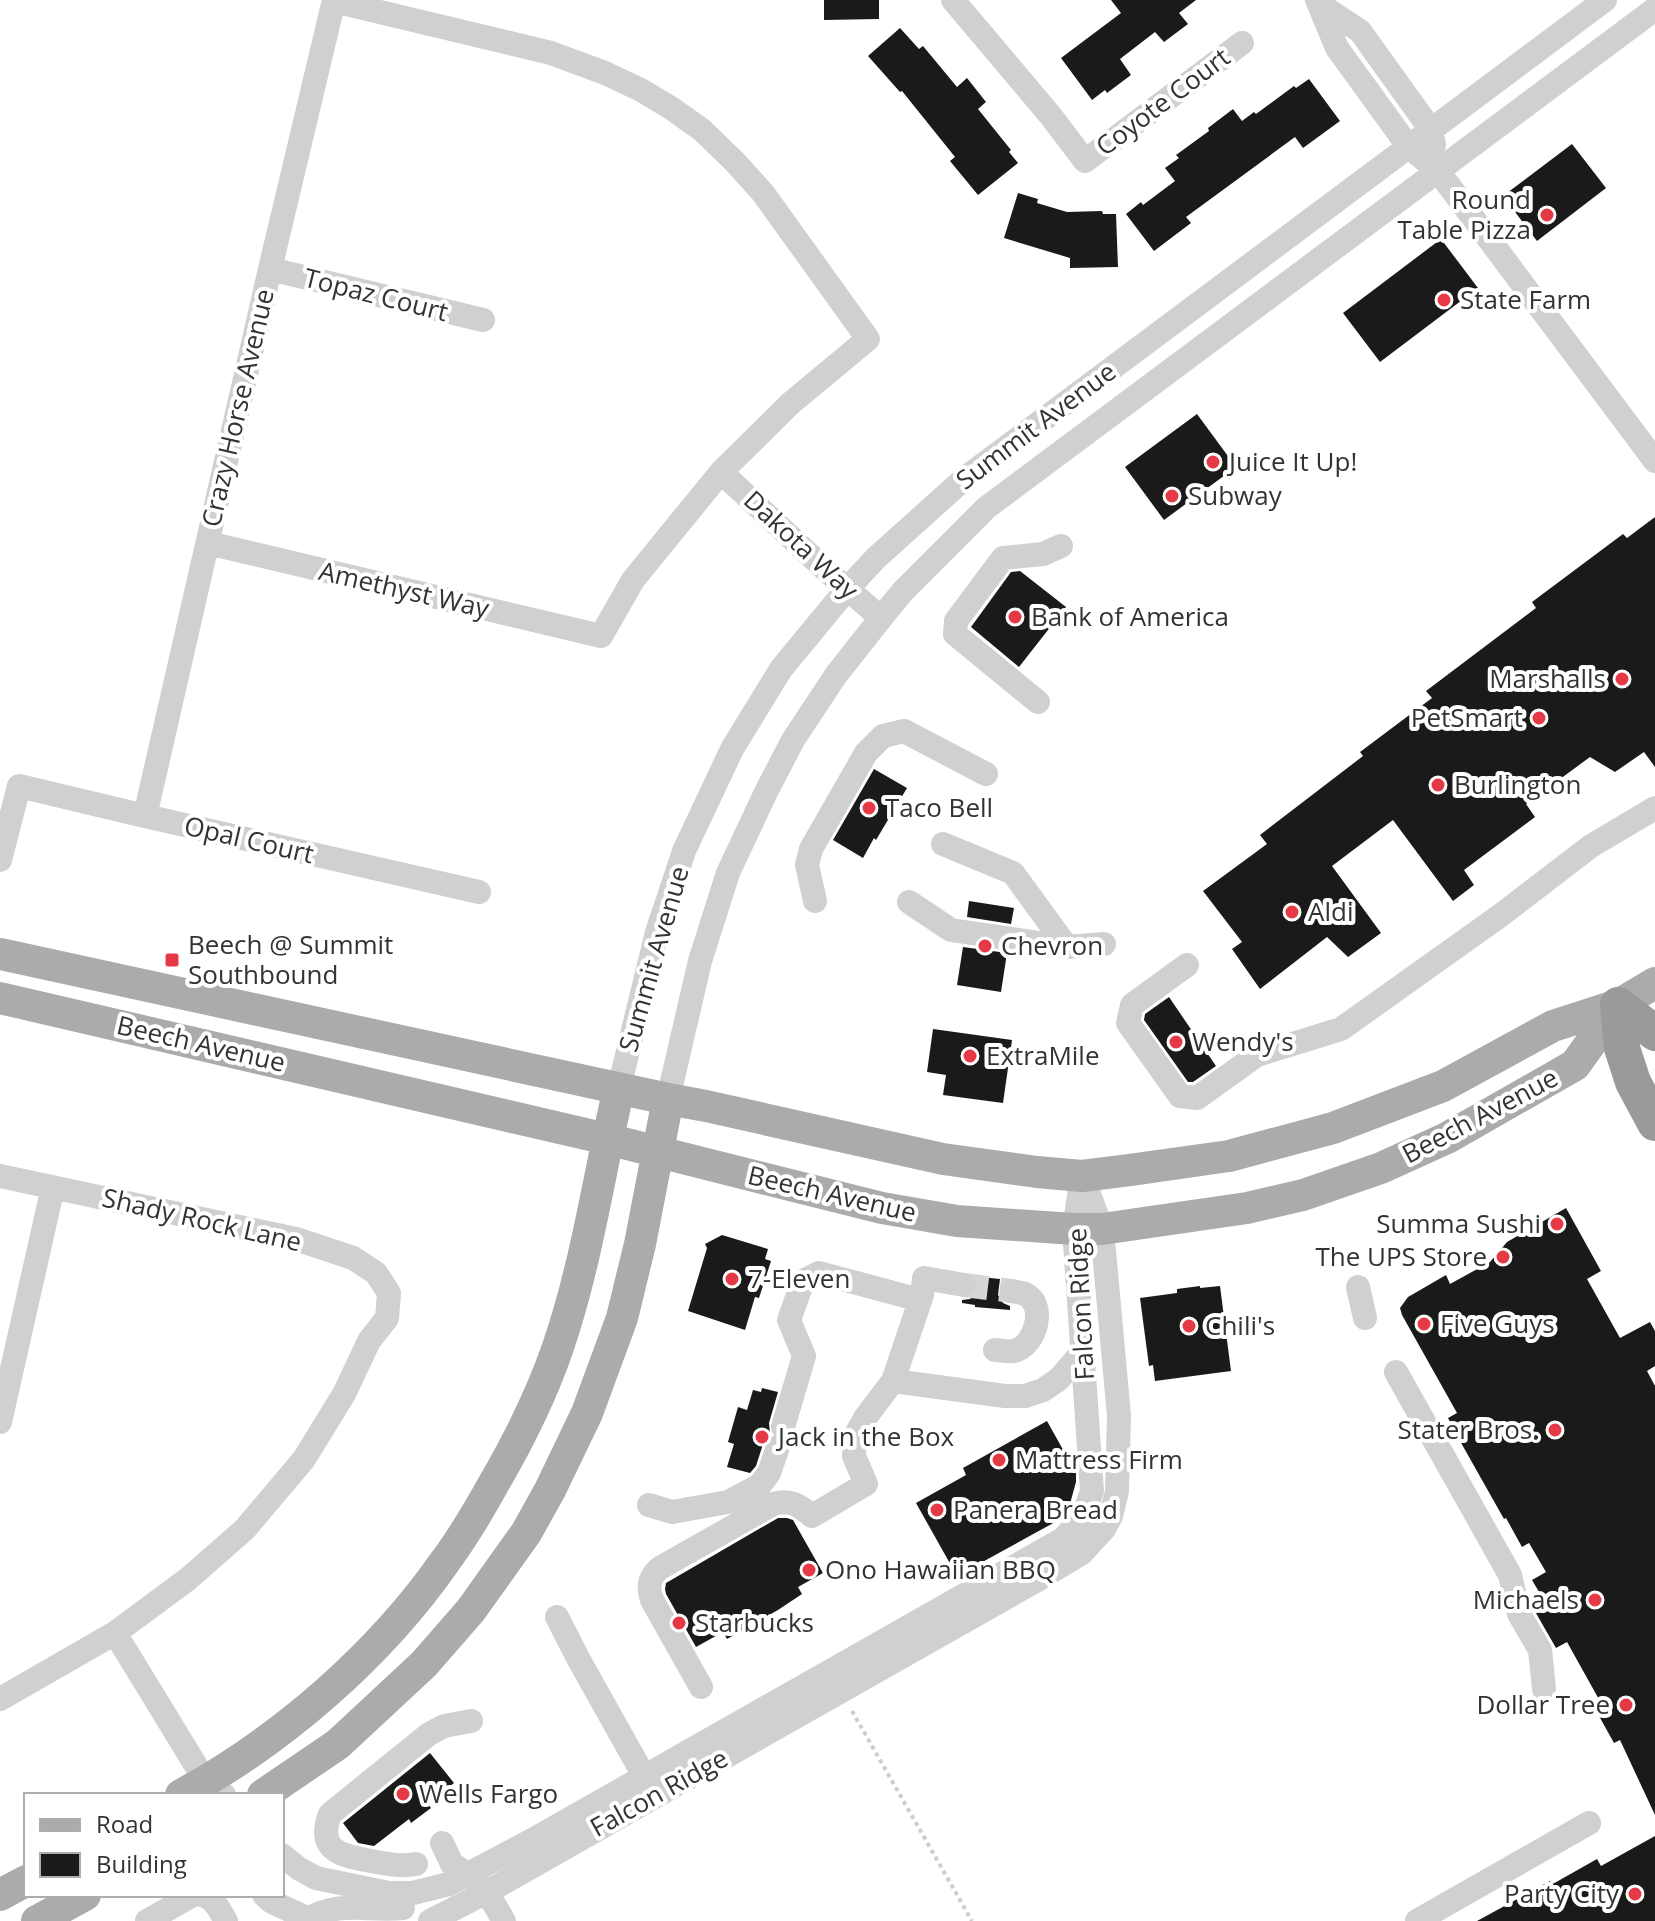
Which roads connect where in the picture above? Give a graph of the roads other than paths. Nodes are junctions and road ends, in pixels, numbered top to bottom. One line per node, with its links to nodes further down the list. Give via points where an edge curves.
1 (953, 0): 6 (street, Coyote Court, via 1085,161)
2 (1605, 0): 7 (street, Summit Avenue)
3 (334, 1): 10 (street, Crazy Horse Avenue); 13 (street, via 551,53 605,73 702,130 763,193 868,339 791,403)
4 (1320, 1): 7 (street, via 1360,31); 8 (street, via 1337,48)
5 (1655, 9): 9 (street, Summit Avenue)
6 (1242, 43)
7 (1431, 130): 8 (street, Summit Avenue); 9 (street)
8 (1408, 146): 9 (street); 16 (street, Summit Avenue, via 965,478)
9 (1438, 171): 12 (street); 17 (street, Summit Avenue, via 986,508)
10 (270, 269): 11 (street, Topaz Court); 14 (street, Crazy Horse Avenue)
11 (483, 320)
12 (1655, 461)
13 (721, 472): 14 (street, Amethyst Way, via 633,580 601,636); 16 (street, Dakota Way)
14 (208, 543): 21 (street, Crazy Horse Avenue)
15 (1061, 546): 18 (street, via 1043,554 1003,558 956,621 955,634)
16 (847, 589): 17 (street, Dakota Way); 35 (street, Summit Avenue, via 781,669 732,749 684,851 657,932)
17 (881, 618): 36 (street, Summit Avenue, via 793,740 728,873 700,961)
18 (1038, 702)
19 (986, 774): 25 (street, via 904,731 883,736 866,753 811,849 807,865)
20 (1655, 808): 30 (street, via 1591,846 1341,1029 1257,1055 1197,1098 1180,1096 1128,1023 1132,1005)
21 (145, 816): 23 (street, Opal Court, via 19,786); 24 (street, Opal Court)
22 (943, 844): 28 (street, via 1013,873)
23 (0, 860)
24 (479, 892)
25 (815, 901)
26 (909, 902): 28 (street, via 951,930)
27 (1104, 944): 28 (street)
28 (1067, 947)
29 (0, 954): 35 (main road, Beech Avenue)
30 (1187, 965)
31 (1655, 983): 33 (main road, Beech Avenue)
32 (0, 998): 38 (main road, Beech Avenue)
33 (1618, 1005): 34 (highway); 37 (highway, via 1622,1048); 41 (main road, Beech Avenue, via 1553,1026 1443,1086 1333,1128 1229,1156); 43 (main road, Beech Avenue, via 1575,1065 1447,1138 1381,1168 1261,1205)
34 (1655, 1033)
35 (619, 1088): 36 (main road, Beech Avenue); 38 (main road, Summit Avenue)
36 (668, 1099): 39 (main road, Summit Avenue); 41 (main road, Beech Avenue, via 943,1159)
37 (1655, 1123)
38 (607, 1139): 39 (main road, Beech Avenue); 62 (main road, Summit Avenue, via 577,1287 557,1350 520,1439 471,1523 445,1563 368,1653)
39 (657, 1153): 43 (main road, Beech Avenue, via 882,1208 957,1221); 63 (main road, Summit Avenue, via 622,1318 587,1413 526,1533 471,1610 416,1672 338,1744)
40 (0, 1176): 42 (street, Shady Rock Lane)
41 (1082, 1176): 43 (street, Falcon Ridge)
42 (53, 1187): 53 (street); 56 (street, Shady Rock Lane, via 296,1239 353,1258 376,1273 389,1293 387,1318 304,1459 275,1495 188,1579)
43 (1088, 1229): 50 (street, Falcon Ridge); 69 (street, Falcon Ridge, via 1119,1416 1111,1516 1082,1553)
44 (964, 1285): 46 (street)
45 (1358, 1287): 48 (street)
46 (922, 1289): 52 (street); 54 (street, via 819,1273 803,1281 789,1320 804,1356 769,1473 760,1485 728,1502 672,1512)
47 (1012, 1291): 49 (street, via 1033,1302 1036,1327 1026,1345)
48 (1365, 1318)
49 (995, 1350)
50 (1083, 1351): 52 (street, via 1059,1379 1025,1396); 61 (street, Falcon Ridge, via 1092,1491 1083,1517 1063,1539)
51 (1396, 1372): 58 (street, via 1510,1575 1519,1614 1540,1650)
52 (893, 1381): 57 (street, via 855,1436 854,1456 866,1484 812,1516 790,1502 773,1504 652,1575 652,1600)
53 (0, 1422)
54 (649, 1505)
55 (557, 1617): 61 (street)
56 (115, 1633): 59 (street); 62 (street)
57 (701, 1687)
58 (1544, 1689)
59 (0, 1699)
60 (471, 1721): 67 (street, via 429,1734 330,1814 326,1836 339,1854)
61 (644, 1776): 69 (street, Falcon Ridge)
62 (204, 1792)
63 (266, 1793)
64 (1589, 1823): 82 (street)
65 (442, 1843): 69 (street, via 452,1864)
66 (284, 1857): 70 (street, Falcon Ridge, via 316,1878 353,1887 413,1893)
67 (416, 1864)
68 (24, 1882): 71 (main road)
69 (478, 1883): 70 (street, Falcon Ridge); 80 (street, Falcon Ridge); 81 (street)
70 (440, 1887): 76 (street, via 407,1908 333,1908)
71 (0, 1895)
72 (81, 1897): 77 (main road)
73 (189, 1897): 78 (street)
74 (208, 1897): 79 (street)
75 (266, 1897): 76 (street)
76 (308, 1920)
77 (37, 1921)
78 (147, 1921)
79 (226, 1921)
80 (430, 1921)
81 (504, 1921)
82 (1417, 1921)

